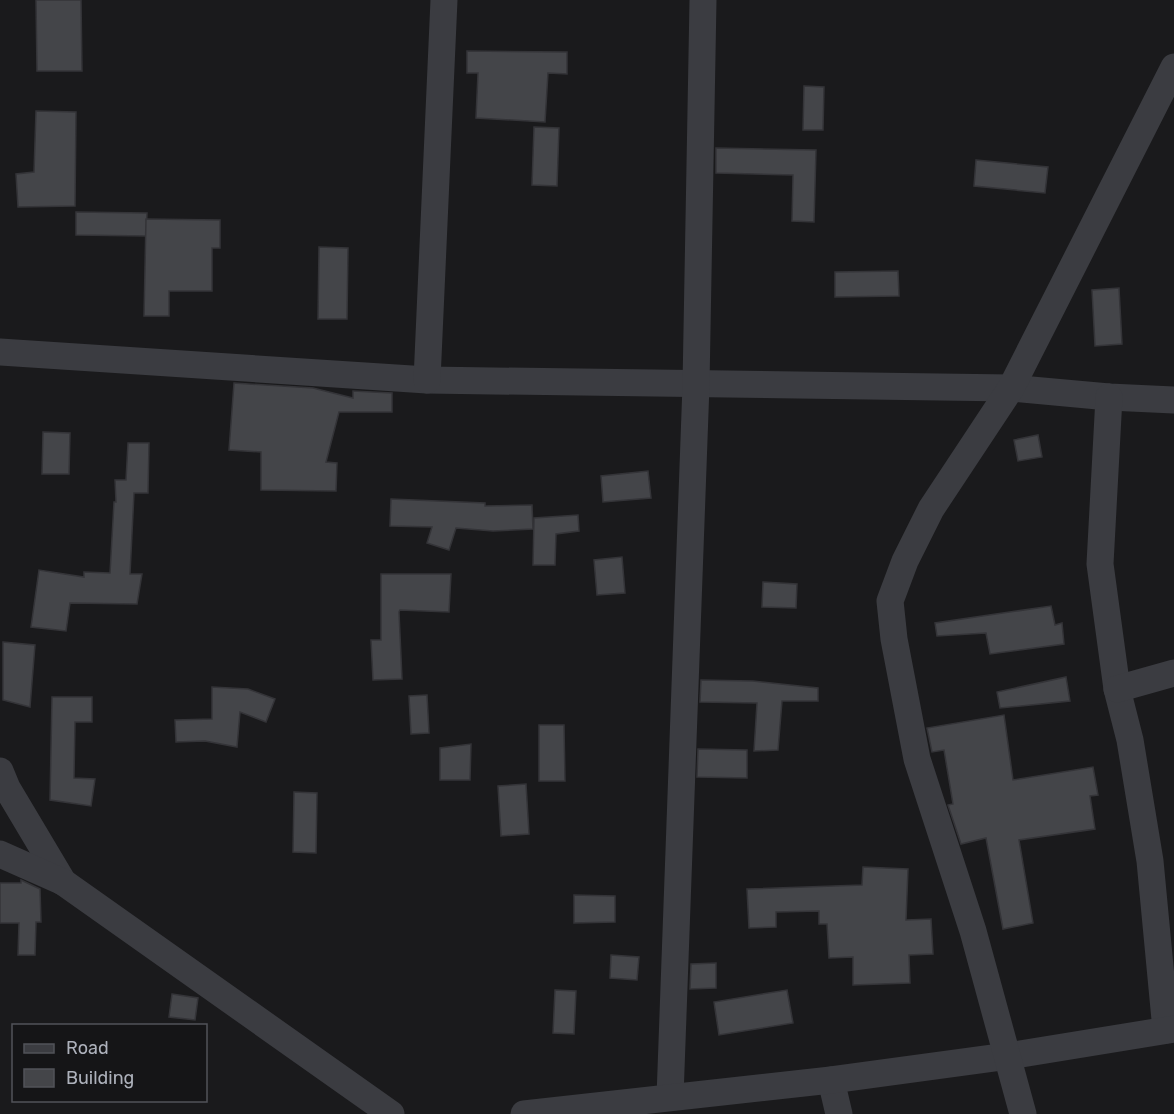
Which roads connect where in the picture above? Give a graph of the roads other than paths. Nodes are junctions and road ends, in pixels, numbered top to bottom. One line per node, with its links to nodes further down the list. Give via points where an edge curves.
1 (444, 0): 5 (street)
2 (703, 0): 6 (street)
3 (1174, 67): 7 (street)
4 (0, 352): 5 (street)
5 (427, 380): 6 (street)
6 (696, 385): 7 (street); 18 (street)
7 (1011, 388): 8 (street); 16 (street, via 931,509 890,601 917,759 973,931)
8 (1109, 397): 9 (street); 11 (street, via 1100,564)
9 (1174, 400)
10 (1174, 673): 11 (street)
11 (1117, 689): 15 (street, via 1130,740 1150,861)
12 (0, 771): 14 (street)
13 (0, 854): 14 (street)
14 (63, 882): 19 (street)
15 (1170, 1029): 16 (street)
16 (1008, 1056): 17 (street); 22 (street)
17 (831, 1080): 18 (street); 21 (street)
18 (670, 1097): 20 (street)
19 (391, 1114)
20 (524, 1114)
21 (839, 1114)
22 (1023, 1114)

